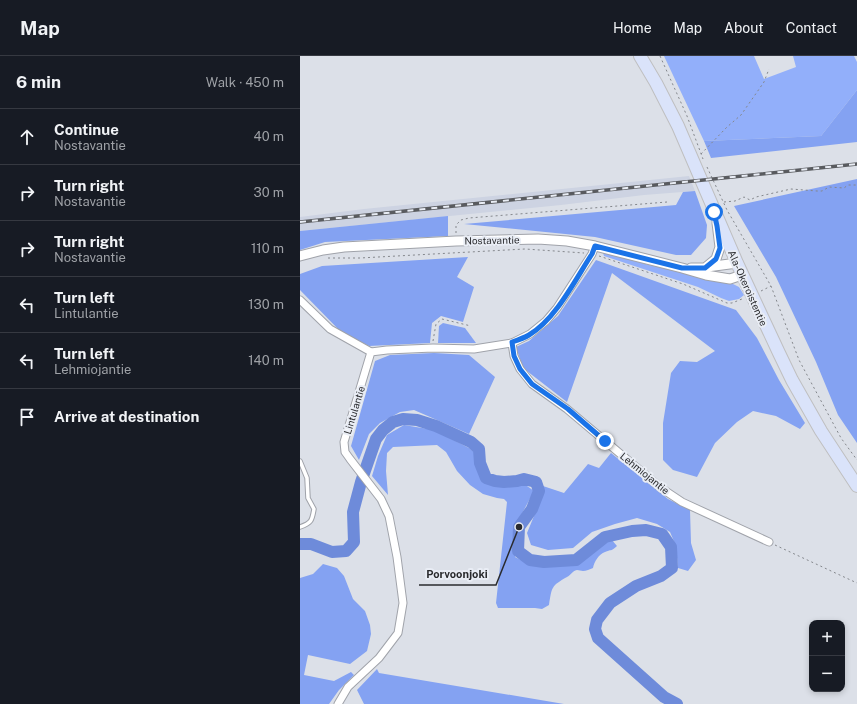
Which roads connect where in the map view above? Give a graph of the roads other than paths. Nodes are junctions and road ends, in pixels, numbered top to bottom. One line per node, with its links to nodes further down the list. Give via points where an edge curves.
1 (642, 58): 2 (main road, Ala-Okeroistentie, via 678,126)
2 (714, 212): 5 (main road, Ala-Okeroistentie); 7 (street, via 720,248 716,259)
3 (594, 250): 4 (street, Nostavantie, via 567,241 538,239 344,247); 6 (street, Nostavantie); 10 (street, via 550,317 530,334)
4 (300, 256)
5 (737, 263): 7 (street, Nostavantie); 8 (main road, Ala-Okeroistentie)
6 (682, 268): 7 (street, Nostavantie); 8 (street, Nostavantie, via 730,278)
7 (705, 268)
8 (742, 275): 13 (main road, Ala-Okeroistentie, via 792,380)
9 (300, 300): 11 (street, via 330,329)
10 (512, 342): 11 (street, via 474,349 433,348); 15 (street, Lehmiojantie, via 514,356 520,369 532,384 568,409 661,488 682,502)
11 (371, 352): 16 (street, Lintulantie, via 344,442 345,452 381,499 389,516 403,603 398,634 380,658 348,688)
12 (300, 461): 14 (lane, via 307,478 308,498 314,509 312,519 307,525)
13 (857, 486)
14 (300, 527)
15 (769, 542)
16 (338, 704)

